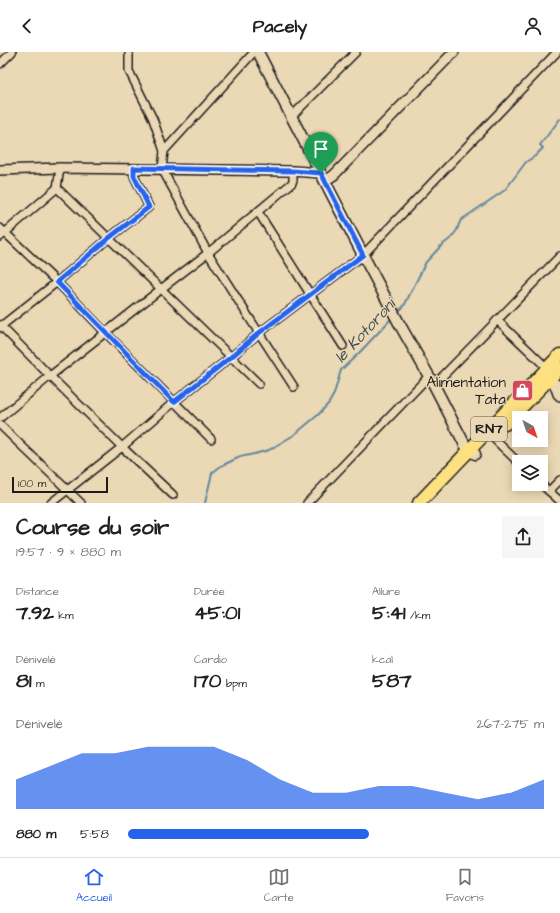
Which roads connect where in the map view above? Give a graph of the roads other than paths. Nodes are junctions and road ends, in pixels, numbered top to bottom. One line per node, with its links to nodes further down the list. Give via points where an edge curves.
1 (12, 52): 8 (street)
2 (129, 52): 10 (street, via 129,71 153,118)
3 (254, 52): 10 (street)
4 (258, 52): 9 (main road)
5 (356, 52): 9 (street)
6 (454, 52): 16 (street, via 334,175)
7 (557, 52): 22 (street)
8 (0, 64)
9 (292, 116): 16 (main road)
10 (164, 151): 13 (street)
11 (60, 168): 12 (street); 14 (street); 17 (street)
12 (134, 168): 13 (street); 20 (street, via 134,176 149,207)
13 (162, 169): 15 (street); 21 (street)
14 (0, 170)
15 (293, 171): 16 (street); 18 (street, via 292,183)
16 (323, 177): 22 (main road)
17 (57, 188): 19 (street); 20 (street)
18 (258, 212): 21 (street); 26 (street)
19 (2, 233): 24 (street)
20 (109, 238): 24 (street); 25 (street)
21 (208, 253): 25 (street); 30 (street)
22 (363, 255): 26 (street); 35 (main road)
23 (560, 256): 27 (street)
24 (57, 282): 28 (street); 29 (street)
25 (161, 289): 29 (street); 33 (street)
26 (310, 294): 30 (street); 31 (street)
27 (497, 320): 36 (street); 38 (street)
28 (0, 326): 34 (street)
29 (106, 332): 34 (street); 41 (street)
30 (259, 333): 33 (street); 39 (street)
31 (343, 346)
32 (560, 355): 36 (highway, RN7)
33 (231, 357): 37 (street); 41 (street)
34 (50, 376): 42 (street); 46 (street)
35 (429, 376): 38 (main road); 56 (street)
36 (552, 376): 40 (street); 44 (highway, RN7); 47 (highway, RN7)
37 (259, 384)
38 (434, 385): 47 (main road, via 465,445)
39 (294, 387)
40 (560, 396)
41 (174, 402): 45 (street); 46 (street)
42 (0, 418)
43 (0, 425): 50 (street)
44 (492, 437): 47 (highway, RN7); 48 (street)
45 (211, 439)
46 (122, 447): 50 (street); 52 (street)
47 (472, 452): 57 (highway, RN7); 58 (highway, RN7)
48 (512, 456)
49 (560, 480): 51 (street)
50 (68, 490): 54 (street); 55 (street)
51 (549, 491): 53 (street)
52 (173, 495)
53 (560, 501)
54 (51, 503)
55 (80, 503)
56 (307, 503)
57 (419, 503)
58 (430, 503)

